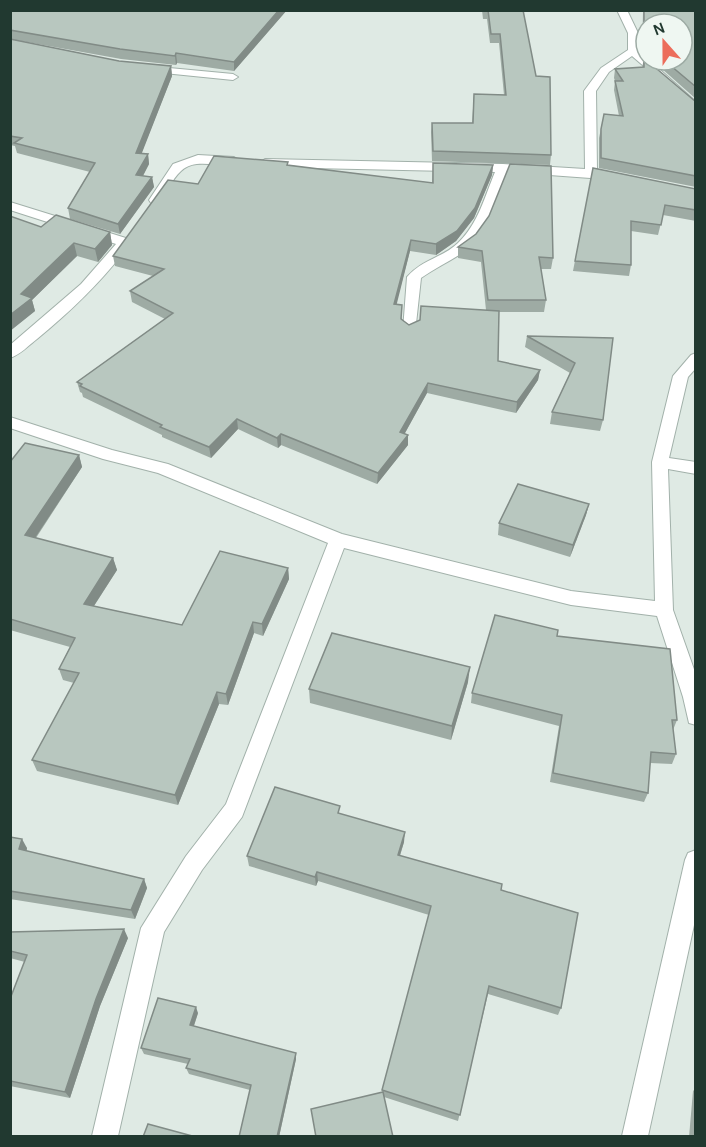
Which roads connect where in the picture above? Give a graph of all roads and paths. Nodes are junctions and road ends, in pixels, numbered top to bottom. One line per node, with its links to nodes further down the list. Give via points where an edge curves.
1 (622, 10): 2 (street, via 633,33)
2 (633, 51): 5 (street); 7 (street, via 605,70 590,91)
3 (134, 68): 4 (street)
4 (233, 77)
5 (696, 108)
6 (503, 168): 7 (street); 10 (street, via 198,159 177,167); 11 (street, via 481,223 462,248 414,277)
7 (591, 172): 8 (street)
8 (625, 179)
9 (10, 206): 12 (street, via 127,238 114,258)
10 (149, 208)
11 (410, 330)
12 (10, 353)
13 (696, 358): 15 (street, via 681,376)
14 (10, 422): 17 (street, via 162,468)
15 (660, 462): 16 (street); 18 (street)
16 (696, 468)
17 (338, 540): 18 (street, via 571,598); 21 (street, via 234,810 153,928)
18 (664, 610): 19 (street)
19 (696, 717)
20 (696, 860): 22 (street)
21 (105, 1137)
22 (635, 1137)

